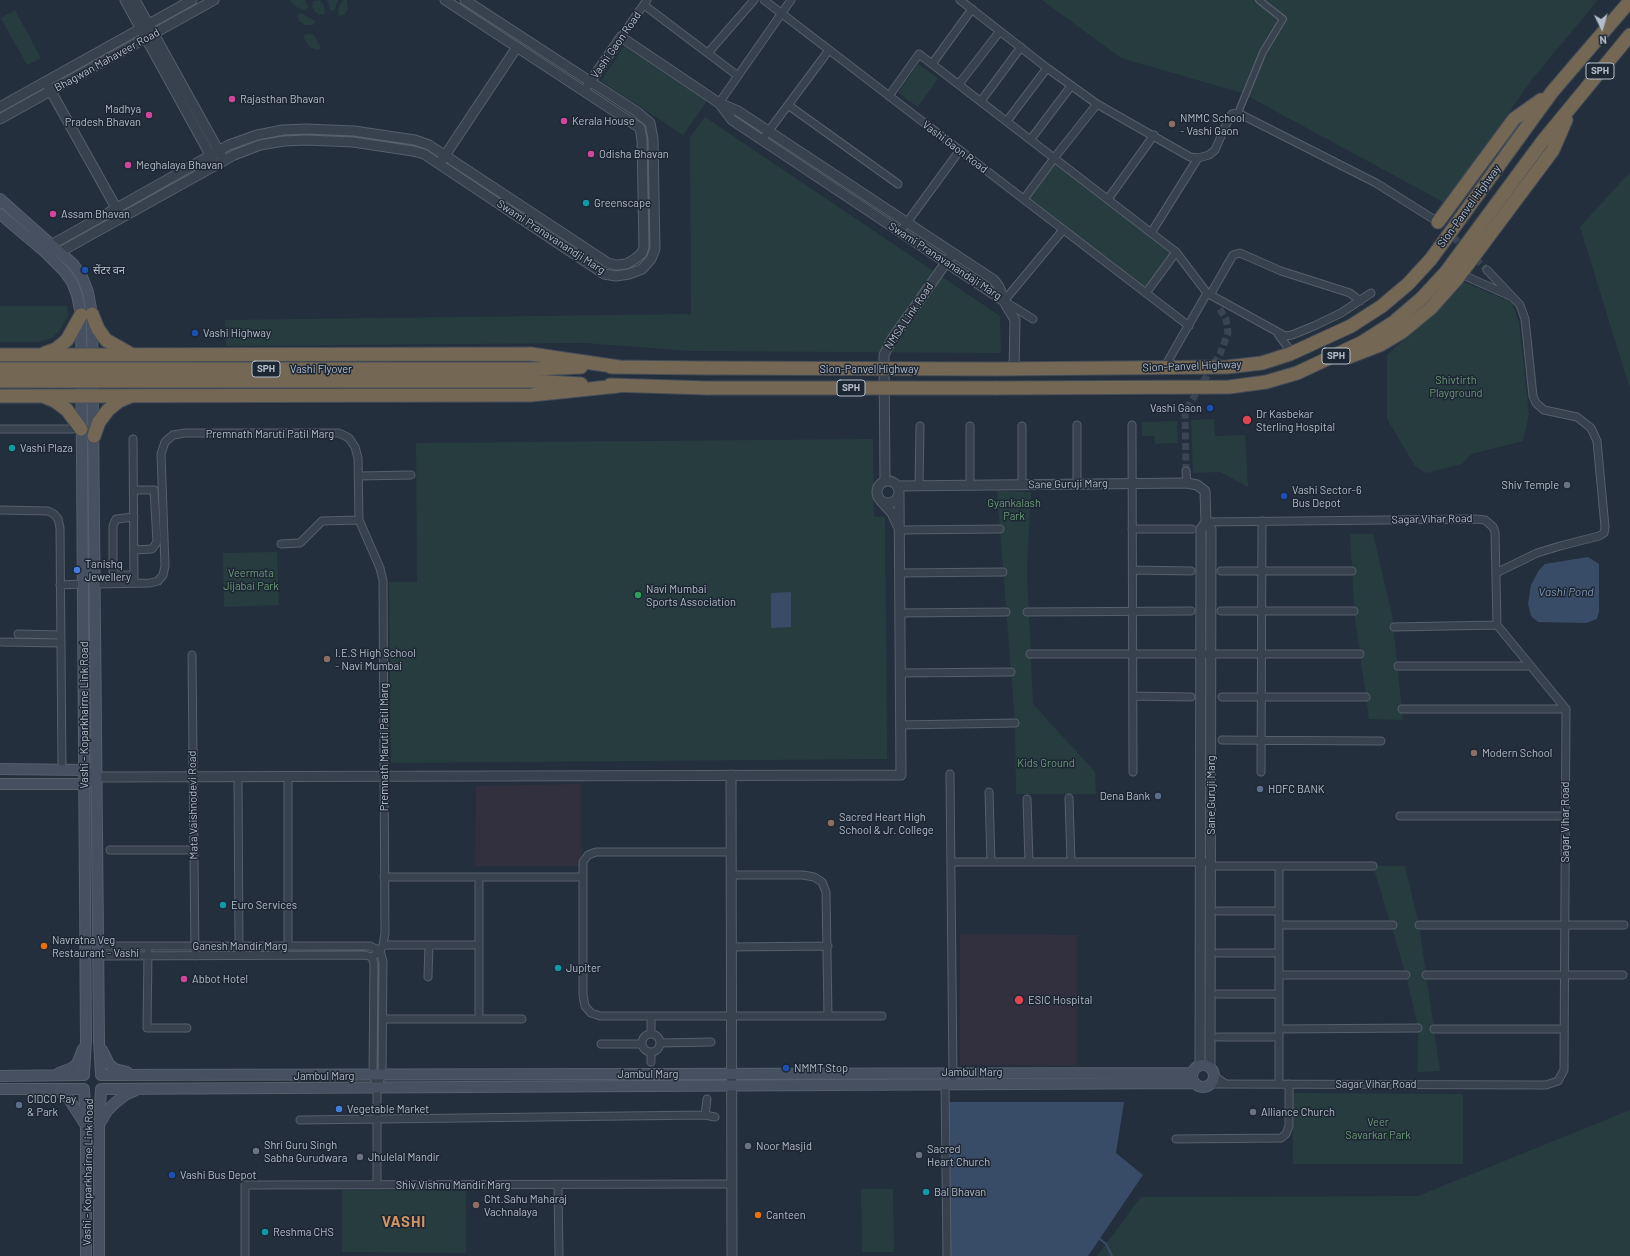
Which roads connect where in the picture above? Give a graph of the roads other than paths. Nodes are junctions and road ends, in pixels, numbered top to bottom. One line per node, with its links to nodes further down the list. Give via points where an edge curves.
1 (125, 0): 16 (street)
2 (135, 0): 16 (street)
3 (192, 0): 16 (street, Bhagwan Mahaveer Road)
4 (214, 0): 19 (street, Bhagwan Mahaveer Road)
5 (445, 0): 21 (street, Swami Pranavanandji Marg)
6 (465, 0): 29 (street, Swami Pranavanandji Marg)
7 (754, 0): 24 (street)
8 (764, 0): 15 (street, Vashi Gaon Road)
9 (791, 0): 15 (street)
10 (960, 0): 14 (street)
11 (1259, 0): 42 (street, via 1283,19 1263,52)
12 (1630, 0): 34 (highway, Sion-Panvel Highway / SPH)
13 (645, 2): 20 (street, Vashi Gaon Road); 24 (street)
14 (972, 10): 17 (street); 25 (street)
15 (782, 13): 23 (street, Vashi Gaon Road); 27 (street)
16 (144, 26): 19 (street); 28 (street, Bhagwan Mahaveer Road)
17 (1000, 31): 22 (street); 30 (street)
18 (1630, 35): 41 (highway, Sion-Panvel Highway / SPH)
19 (150, 36): 32 (street, Bhagwan Mahaveer Road); 50 (street)
20 (622, 37): 29 (street, Vashi Gaon Road); 37 (street, Swami Pranavanandaji Marg)
21 (517, 47): 33 (street, Swami Pranavanandji Marg); 51 (street)
22 (1021, 48): 26 (street); 36 (street)
23 (829, 50): 35 (street, Vashi Gaon Road); 39 (street)
24 (708, 53): 27 (street)
25 (932, 64): 30 (street); 35 (street, via 919,54)
26 (1046, 68): 31 (street); 44 (street)
27 (738, 76): 37 (street)
28 (45, 82): 32 (street); 40 (street, Bhagwan Mahaveer Road)
29 (590, 82): 33 (street, Vashi Gaon Road); 55 (street, Swami Pranavanandji Marg, via 644,117 652,130 655,249 651,259 642,269 622,275 604,274)
30 (959, 84): 36 (street)
31 (1071, 86): 38 (street); 47 (street)
32 (51, 91): 43 (street, Bhagwan Mahaveer Road); 60 (street)
33 (584, 91): 51 (street, Swami Pranavanandji Marg, via 637,125 641,133 644,247 642,253 630,262 617,265 608,263)
34 (1552, 92): 64 (highway, via 1514,119); 87 (highway, Sion-Panvel Highway / SPH, via 1444,243 1408,284 1382,306 1351,326)
35 (889, 96): 49 (street, Vashi Gaon Road)
36 (981, 101): 44 (street)
37 (719, 103): 45 (street, Swami Pranavanandaji Marg, via 738,111); 48 (street, Swami Pranavanandaji Marg, via 732,120)
38 (1097, 104): 46 (street); 52 (street)
39 (788, 105): 45 (street); 56 (street)
40 (0, 107)
41 (1572, 108): 75 (highway, via 1553,150); 96 (highway, Sion-Panvel Highway / SPH, via 1542,142 1446,272 1422,298 1394,322 1361,344)
42 (1238, 113): 53 (street, via 1232,114 1229,118 1215,150); 64 (street, via 1376,183)
43 (0, 120)
44 (1007, 121): 47 (street)
45 (768, 131): 48 (street); 65 (street, Swami Pranavanandaji Marg)
46 (1154, 135): 53 (street, via 1190,157); 59 (street)
47 (1031, 139): 52 (street)
48 (762, 140): 67 (street, Swami Pranavanandaji Marg)
49 (960, 150): 58 (street, Vashi Gaon Road); 65 (street)
50 (214, 152): 51 (street, Swami Pranavanandji Marg, via 257,135 306,129 354,131 415,140); 54 (street); 60 (street, Swami Pranavanandji Marg)
51 (446, 155): 55 (street)
52 (1055, 157): 58 (street); 59 (street)
53 (1198, 158): 68 (street)
54 (220, 162): 55 (street, Swami Pranavanandji Marg, via 260,145 306,140 353,142 413,150); 63 (street, Swami Pranavanandji Marg)
55 (439, 164)
56 (898, 184)
57 (0, 199): 61 (main road)
58 (1024, 199): 66 (street, Vashi Gaon Road)
59 (1108, 199): 68 (street)
60 (116, 208): 63 (street); 69 (street, Swami Pranavanandji Marg)
61 (13, 210): 62 (main road); 69 (main road)
62 (3, 216): 83 (main road, via 46,252 64,271 72,282)
63 (122, 216): 70 (street, Swami Pranavanandji Marg)
64 (1438, 222)
65 (907, 223): 67 (street); 72 (street, Swami Pranavanandaji Marg)
66 (1063, 230): 76 (street, Vashi Gaon Road); 80 (street)
67 (900, 232): 73 (street, Swami Pranavanandaji Marg)
68 (1151, 233): 71 (street)
69 (51, 244): 70 (main road)
70 (60, 252): 83 (main road, via 82,277 88,292)
71 (1176, 252): 76 (street); 78 (street)
72 (952, 253): 73 (street, NMSA Link Road); 80 (street, Swami Pranavanandaji Marg, via 996,282)
73 (946, 262): 80 (street, Swami Pranavanandaji Marg); 116 (street, NMSA Link Road, via 892,339 884,355)
74 (1488, 270): 79 (street)
75 (1461, 274): 79 (street); 96 (highway, via 1431,308 1402,332 1357,355)
76 (1146, 293): 85 (street, Vashi Gaon Road)
77 (1371, 293): 81 (street)
78 (1208, 294): 81 (street, via 1233,255 1240,253 1281,271 1350,293); 82 (street); 85 (street); 86 (street)
79 (1514, 298): 144 (street, via 1520,305 1525,319 1536,403 1544,410 1577,417 1591,428 1597,441 1605,527 1604,533 1599,536 1537,553)
80 (1004, 300): 84 (street); 95 (street, via 1015,323)
81 (1360, 301): 86 (street, via 1342,313 1292,336)
82 (1218, 306)
83 (86, 314): 89 (highway, via 67,340 56,349); 90 (main road, Vashi - Koparkhairne Link Road); 91 (highway, via 106,340)
84 (1033, 319)
85 (1189, 326): 93 (street)
86 (1277, 333): 87 (street)
87 (1292, 353): 93 (highway, Sion-Panvel Highway / SPH, via 1262,363 1227,367)
88 (0, 355): 89 (highway)
89 (41, 355): 90 (highway)
90 (87, 355): 91 (highway); 102 (main road, Vashi - Koparkhairne Link Road)
91 (132, 355): 92 (highway, via 531,354)
92 (619, 367): 95 (highway, Sion-Panvel Highway / SPH, bridge); 97 (highway, Vashi Flyover / SPH)
93 (1164, 368): 95 (highway, Sion-Panvel Highway / SPH)
94 (0, 369): 97 (highway, Vashi Flyover / SPH, bridge)
95 (1014, 369)
96 (1297, 373): 99 (highway, Sion-Panvel Highway / SPH, bridge, via 1266,382 1229,387)
97 (531, 375): 98 (highway, Vashi Flyover / SPH, bridge); 99 (highway, Vashi Flyover / SPH)
98 (0, 381)
99 (618, 386): 103 (highway, via 531,395)
100 (0, 396): 101 (highway)
101 (41, 396): 102 (highway); 110 (highway, via 55,401 67,410)
102 (87, 396): 103 (highway); 110 (main road, Vashi - Koparkhairne Link Road); 111 (main road, Vashi - Koparkhairne Link Road)
103 (132, 396): 111 (highway, via 119,401 108,410 99,422)
104 (1077, 425): 118 (street)
105 (1132, 425): 119 (street)
106 (920, 426): 122 (street)
107 (970, 426): 120 (street)
108 (1022, 426): 121 (street)
109 (0, 429): 110 (street)
110 (76, 429): 147 (main road, Vashi - Koparkhairne Link Road)
111 (94, 436): 148 (main road, Vashi - Koparkhairne Link Road)
112 (133, 439): 124 (street)
113 (1186, 471): 117 (street)
114 (411, 475): 115 (street)
115 (358, 476): 128 (street, Premnath Maruti Patil Marg); 146 (street, Premnath Maruti Patil Marg, via 356,447 349,438 339,434 173,435 165,442 161,454 163,575 158,581)
116 (885, 482): 123 (street, via 892,482); 125 (street, via 878,489)
117 (1187, 483): 119 (street, Sane Guruji Marg); 130 (street, Sane Guruji Marg, via 1197,485 1205,491)
118 (1077, 484): 119 (street, Sane Guruji Marg); 121 (street, Sane Guruji Marg)
119 (1132, 484): 132 (street)
120 (970, 485): 121 (street, Sane Guruji Marg); 122 (street, Sane Guruji Marg)
121 (1022, 485)
122 (920, 486): 123 (street, Sane Guruji Marg)
123 (898, 489): 125 (street, via 893,502 886,503); 134 (street)
124 (134, 490): 127 (street); 136 (street, via 154,490 157,542 152,549)
125 (880, 499): 134 (street, via 892,513)
126 (0, 510): 149 (street, via 40,510 54,514 60,528)
127 (134, 517): 136 (street); 145 (street, via 116,519 112,526 113,572 118,575)
128 (359, 520): 135 (street, via 322,521 300,543); 197 (street, Premnath Maruti Patil Marg, via 383,581)
129 (1262, 521): 130 (street, Sagar Vihar Road); 140 (street); 144 (street, Sagar Vihar Road, via 1481,519 1490,523 1495,532)
130 (1206, 522): 165 (street, Sane Guruji Marg, via 1201,529); 166 (street, Sane Guruji Marg, via 1211,529)
131 (1000, 529): 134 (street)
132 (1132, 529): 133 (street); 137 (street)
133 (1192, 529)
134 (899, 530): 143 (street)
135 (281, 544)
136 (134, 550): 145 (street)
137 (1132, 570): 138 (street); 150 (street)
138 (1191, 571)
139 (1221, 571): 140 (street)
140 (1261, 571): 141 (street); 153 (street)
141 (1352, 571)
142 (1003, 572): 143 (street)
143 (900, 573): 157 (street)
144 (1496, 573): 158 (street, Sagar Vihar Road)
145 (134, 575): 146 (street)
146 (134, 583): 148 (street, Premnath Maruti Patil Marg)
147 (82, 584): 148 (main road); 149 (street); 189 (main road, Vashi - Koparkhairne Link Road)
148 (95, 584): 198 (main road, Vashi - Koparkhairne Link Road)
149 (60, 585): 161 (street)
150 (1133, 611): 151 (street); 156 (street); 164 (street)
151 (1191, 611)
152 (1221, 611): 153 (street)
153 (1261, 611): 154 (street); 168 (street)
154 (1354, 611)
155 (1006, 612): 157 (street)
156 (1027, 612)
157 (900, 613): 174 (street)
158 (1497, 625): 159 (street); 172 (street)
159 (1394, 627)
160 (18, 634): 161 (street)
161 (61, 635): 163 (street)
162 (2, 642): 163 (street)
163 (61, 643): 188 (street)
164 (1133, 653): 165 (street); 167 (street); 175 (street)
165 (1201, 653): 166 (street); 213 (street, Sane Guruji Marg)
166 (1211, 653): 168 (street); 214 (street, Sane Guruji Marg)
167 (1030, 654)
168 (1261, 654): 169 (street); 178 (street)
169 (1360, 654)
170 (192, 655): 194 (street, Mata Vaishnodevi Road)
171 (1398, 666): 172 (street)
172 (1530, 666): 181 (street)
173 (1011, 672): 174 (street)
174 (900, 673): 183 (street)
175 (1133, 696): 176 (street); 190 (street)
176 (1191, 696)
177 (1222, 697): 178 (street)
178 (1261, 697): 179 (street); 185 (street)
179 (1366, 697)
180 (1402, 709): 181 (street)
181 (1566, 709): 205 (street, Sagar Vihar Road)
182 (1015, 723): 183 (street)
183 (901, 725): 193 (street, via 901,775)
184 (1222, 740): 185 (street)
185 (1261, 740): 186 (street); 191 (street)
186 (1381, 741)
187 (0, 769): 188 (main road)
188 (62, 770): 189 (main road)
189 (84, 770): 198 (main road); 200 (main road, Vashi - Koparkhairne Link Road)
190 (1133, 772)
191 (1261, 772)
192 (950, 774): 209 (street)
193 (731, 775): 197 (street); 208 (street)
194 (193, 776): 195 (street); 198 (street); 207 (street, Mata Vaishnodevi Road)
195 (238, 776): 196 (street); 232 (street)
196 (288, 776): 197 (street); 234 (street)
197 (384, 776): 218 (street, Premnath Maruti Patil Marg)
198 (97, 777): 200 (main road); 238 (main road, Vashi - Koparkhairne Link Road)
199 (0, 784): 200 (main road)
200 (84, 784): 269 (main road, Vashi - Koparkhairne Link Road)
201 (989, 792): 210 (street)
202 (1027, 798): 211 (street)
203 (1069, 798): 212 (street)
204 (1400, 816): 205 (street)
205 (1565, 816): 226 (street, Sagar Vihar Road)
206 (110, 850): 207 (street)
207 (194, 850): 231 (street, Mata Vaishnodevi Road)
208 (731, 852): 217 (street); 220 (street, via 596,852 588,855 583,862)
209 (951, 862): 210 (street); 277 (street)
210 (991, 862): 211 (street)
211 (1029, 862): 212 (street)
212 (1071, 862): 213 (street)
213 (1201, 862): 214 (street); 284 (street, Sane Guruji Marg)
214 (1214, 864): 215 (street); 284 (street, Sane Guruji Marg)
215 (1279, 866): 216 (street); 222 (street)
216 (1373, 866)
217 (731, 875): 235 (street, via 814,876 822,882 826,892); 236 (street)
218 (384, 877): 219 (street); 237 (street, Premnath Maruti Patil Marg)
219 (479, 877): 220 (street); 229 (street)
220 (583, 877): 254 (street, via 585,1006 591,1013 600,1016)
221 (1218, 910): 222 (street)
222 (1279, 911): 223 (street)
223 (1279, 925): 224 (street); 240 (street)
224 (1393, 925)
225 (1418, 925): 226 (street)
226 (1565, 925): 227 (street); 249 (street, Sagar Vihar Road)
227 (1624, 925)
228 (429, 945): 229 (street, Ganesh Mandir Marg); 237 (street, Ganesh Mandir Marg); 251 (street)
229 (479, 945): 259 (street)
230 (148, 946): 231 (street, Ganesh Mandir Marg); 238 (street, Ganesh Mandir Marg); 243 (street)
231 (195, 946): 232 (street, Ganesh Mandir Marg); 244 (street, Mata Vaishnodevi Road)
232 (239, 946): 233 (street, Ganesh Mandir Marg); 241 (street)
233 (277, 946): 234 (street, Ganesh Mandir Marg); 242 (street)
234 (288, 946): 237 (street, Ganesh Mandir Marg)
235 (828, 946): 236 (street); 256 (street)
236 (731, 947): 255 (street)
237 (382, 948): 245 (street); 258 (street, Premnath Maruti Patil Marg)
238 (98, 951): 243 (street, Ganesh Mandir Marg); 270 (main road, Vashi - Koparkhairne Link Road)
239 (1218, 953): 240 (street)
240 (1279, 954): 246 (street)
241 (239, 955): 242 (street, Ganesh Mandir Marg); 244 (street, Ganesh Mandir Marg)
242 (277, 955): 245 (street, Ganesh Mandir Marg)
243 (148, 956): 244 (street, Ganesh Mandir Marg); 261 (street, via 147,1028)
244 (195, 956)
245 (372, 957): 283 (street, Premnath Maruti Patil Marg)
246 (1279, 975): 247 (street); 253 (street)
247 (1406, 975)
248 (1426, 975): 249 (street)
249 (1564, 975): 250 (street); 265 (street, Sagar Vihar Road)
250 (1623, 975)
251 (428, 977)
252 (1218, 994): 253 (street)
253 (1279, 994): 263 (street)
254 (651, 1016): 255 (street); 266 (street)
255 (732, 1016): 256 (street); 278 (street)
256 (828, 1016): 257 (street)
257 (882, 1016)
258 (383, 1019): 259 (street); 283 (street, Premnath Maruti Patil Marg)
259 (479, 1019): 260 (street)
260 (522, 1019)
261 (187, 1028)
262 (1418, 1028): 263 (street)
263 (1279, 1029): 268 (street)
264 (1434, 1029): 265 (street)
265 (1564, 1029): 288 (street, Sagar Vihar Road, via 1564,1070 1558,1081 1553,1084)
266 (651, 1034): 272 (street, via 658,1036); 274 (street, via 644,1037)
267 (1218, 1037): 268 (street)
268 (1279, 1037): 287 (street)
269 (86, 1040): 279 (main road, via 77,1064); 280 (main road, Vashi - Koparkhairne Link Road)
270 (99, 1040): 281 (main road, Vashi - Koparkhairne Link Road); 282 (main road, via 109,1064 121,1071)
271 (711, 1042): 272 (street)
272 (660, 1043): 275 (street, via 657,1050)
273 (601, 1044): 274 (street)
274 (642, 1044): 275 (street)
275 (651, 1052): 276 (street)
276 (651, 1062)
277 (952, 1073): 278 (main road, Jambul Marg); 284 (main road, Jambul Marg); 286 (street)
278 (732, 1074): 283 (main road, Jambul Marg); 289 (street)
279 (52, 1075): 280 (main road); 285 (main road)
280 (84, 1075): 281 (main road, via 93,1071); 293 (main road)
281 (101, 1075): 282 (main road, Jambul Marg); 294 (main road, via 104,1082)
282 (140, 1075): 283 (main road, Jambul Marg)
283 (377, 1075): 290 (street, Premnath Maruti Patil Marg)
284 (1204, 1075): 286 (main road, Jambul Marg); 287 (street, Sagar Vihar Road, via 1225,1084)
285 (0, 1076)
286 (949, 1084): 289 (main road, Jambul Marg); 312 (street)
287 (1279, 1084): 288 (street, Sagar Vihar Road)
288 (1289, 1084): 303 (street, via 1289,1126 1281,1138)
289 (732, 1085): 290 (main road, Jambul Marg); 306 (street)
290 (377, 1087): 295 (main road, Jambul Marg); 300 (street)
291 (0, 1089): 292 (main road)
292 (52, 1089): 293 (main road); 301 (main road, via 69,1100)
293 (84, 1089): 294 (main road, via 93,1093); 301 (main road, Vashi - Koparkhairne Link Road)
294 (101, 1089): 295 (main road, Jambul Marg); 302 (main road, Vashi - Koparkhairne Link Road)
295 (140, 1089): 302 (main road, via 116,1102)
296 (706, 1099): 297 (street)
297 (705, 1116): 298 (street); 300 (street)
298 (715, 1117)
299 (300, 1120): 300 (street)
300 (377, 1120): 304 (street)
301 (86, 1125): 307 (main road, Vashi - Koparkhairne Link Road)
302 (99, 1125): 308 (main road, Vashi - Koparkhairne Link Road)
303 (1176, 1138)
304 (377, 1184): 305 (street, Shiv Vishnu Mandir Marg); 309 (street, Shiv Vishnu Mandir Marg, via 245,1185)
305 (558, 1184): 306 (street, Shiv Vishnu Mandir Marg); 310 (street)
306 (732, 1184): 311 (street)
307 (86, 1256)
308 (99, 1256)
309 (245, 1256)
310 (559, 1256)
311 (732, 1256)
312 (947, 1256)

